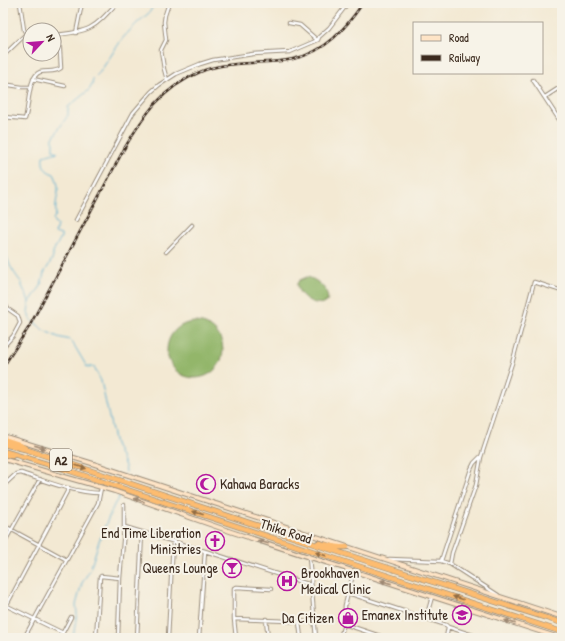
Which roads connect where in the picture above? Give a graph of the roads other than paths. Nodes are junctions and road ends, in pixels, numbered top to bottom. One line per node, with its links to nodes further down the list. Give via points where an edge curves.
1 (20, 3): 6 (street)
2 (82, 3): 8 (street)
3 (117, 3): 8 (street, via 95,26)
4 (169, 3): 15 (street, via 164,22 166,40 161,50)
5 (348, 3): 11 (street)
6 (23, 22)
7 (289, 23): 11 (street, via 300,25)
8 (76, 33): 9 (street)
9 (62, 34)
10 (22, 38): 12 (street)
11 (318, 40): 15 (street, via 290,52 258,53 213,60 194,66)
12 (3, 56)
13 (61, 62): 14 (street, via 62,68 38,73)
14 (34, 80): 18 (street); 20 (street)
15 (167, 80): 24 (street, via 151,92 133,112)
16 (533, 80): 21 (street)
17 (3, 84): 20 (street)
18 (65, 86)
19 (562, 86): 21 (street)
20 (30, 87): 22 (street, via 26,118)
21 (545, 98): 23 (street)
22 (4, 117)
23 (562, 124)
24 (76, 220)
25 (192, 226): 26 (street)
26 (166, 252)
27 (562, 291): 37 (street, via 534,282 513,360)
28 (3, 300): 29 (street, via 8,309 18,316 20,322 13,336)
29 (3, 347)
30 (3, 436): 54 (main road, Thika Road, one-way to 54)
31 (3, 439): 33 (highway, via 22,445)
32 (3, 444): 33 (highway, Thika Road / A2)
33 (28, 450): 51 (highway, Thika Road / A2, one-way to 51)
34 (3, 451): 36 (highway, Thika Road / A2)
35 (3, 454): 36 (highway)
36 (20, 456): 43 (highway, Thika Road / A2)
37 (481, 457): 59 (street, via 471,469); 60 (street, via 476,485)
38 (3, 459): 42 (main road, Thika Road)
39 (40, 479): 40 (street, via 19,473); 41 (street); 48 (street)
40 (3, 486)
41 (69, 488): 44 (street); 52 (street)
42 (101, 488): 43 (main road, Thika Road); 44 (street)
43 (114, 489): 56 (main road, Thika Road, one-way to 43, via 123,495); 82 (highway, Thika Road / A2, one-way to 43, via 125,489)
44 (100, 493): 58 (street, via 98,503)
45 (124, 505): 47 (street)
46 (3, 525): 48 (street)
47 (125, 527): 49 (street); 62 (street)
48 (12, 529): 52 (street); 53 (street)
49 (142, 532): 50 (street); 89 (street)
50 (173, 541): 55 (street); 90 (street)
51 (312, 543): 54 (highway); 79 (highway, Thika Road / A2)
52 (40, 544): 58 (street); 69 (street)
53 (3, 545)
54 (347, 547): 57 (main road, Thika Road)
55 (205, 551): 63 (street); 91 (street)
56 (309, 557): 61 (main road, Thika Road); 63 (street)
57 (385, 559): 59 (street); 67 (main road, Thika Road)
58 (67, 560): 76 (street)
59 (441, 561): 60 (street)
60 (450, 564): 67 (street)
61 (354, 571): 65 (street); 66 (main road, Thika Road, one-way to 61)
62 (120, 578): 87 (street, via 100,577); 88 (street)
63 (311, 585): 78 (street)
64 (271, 589): 74 (street, via 235,587)
65 (348, 593): 73 (street); 80 (street)
66 (432, 597): 73 (street); 100 (main road, Thika Road, one-way to 66)
67 (502, 598): 72 (main road, Thika Road)
68 (3, 604): 69 (street)
69 (6, 606): 70 (street); 76 (street)
70 (3, 612)
71 (71, 617): 83 (street)
72 (562, 617)
73 (426, 618): 81 (street)
74 (234, 619): 75 (street); 92 (street)
75 (266, 619): 77 (street); 93 (street)
76 (35, 620): 83 (street); 85 (street)
77 (299, 622): 78 (street); 94 (street)
78 (315, 622): 95 (street)
79 (562, 623)
80 (344, 624): 96 (street); 97 (street)
81 (448, 627): 84 (street); 98 (street)
82 (562, 632)
83 (63, 633): 86 (street)
84 (472, 636): 99 (street)
85 (24, 638)
86 (60, 638)
87 (96, 638)
88 (118, 638)
89 (137, 638)
90 (168, 638)
91 (199, 638)
92 (236, 638)
93 (268, 638)
94 (301, 638)
95 (316, 638)
96 (340, 638)
97 (386, 638)
98 (446, 638)
99 (482, 638)
100 (560, 638)

